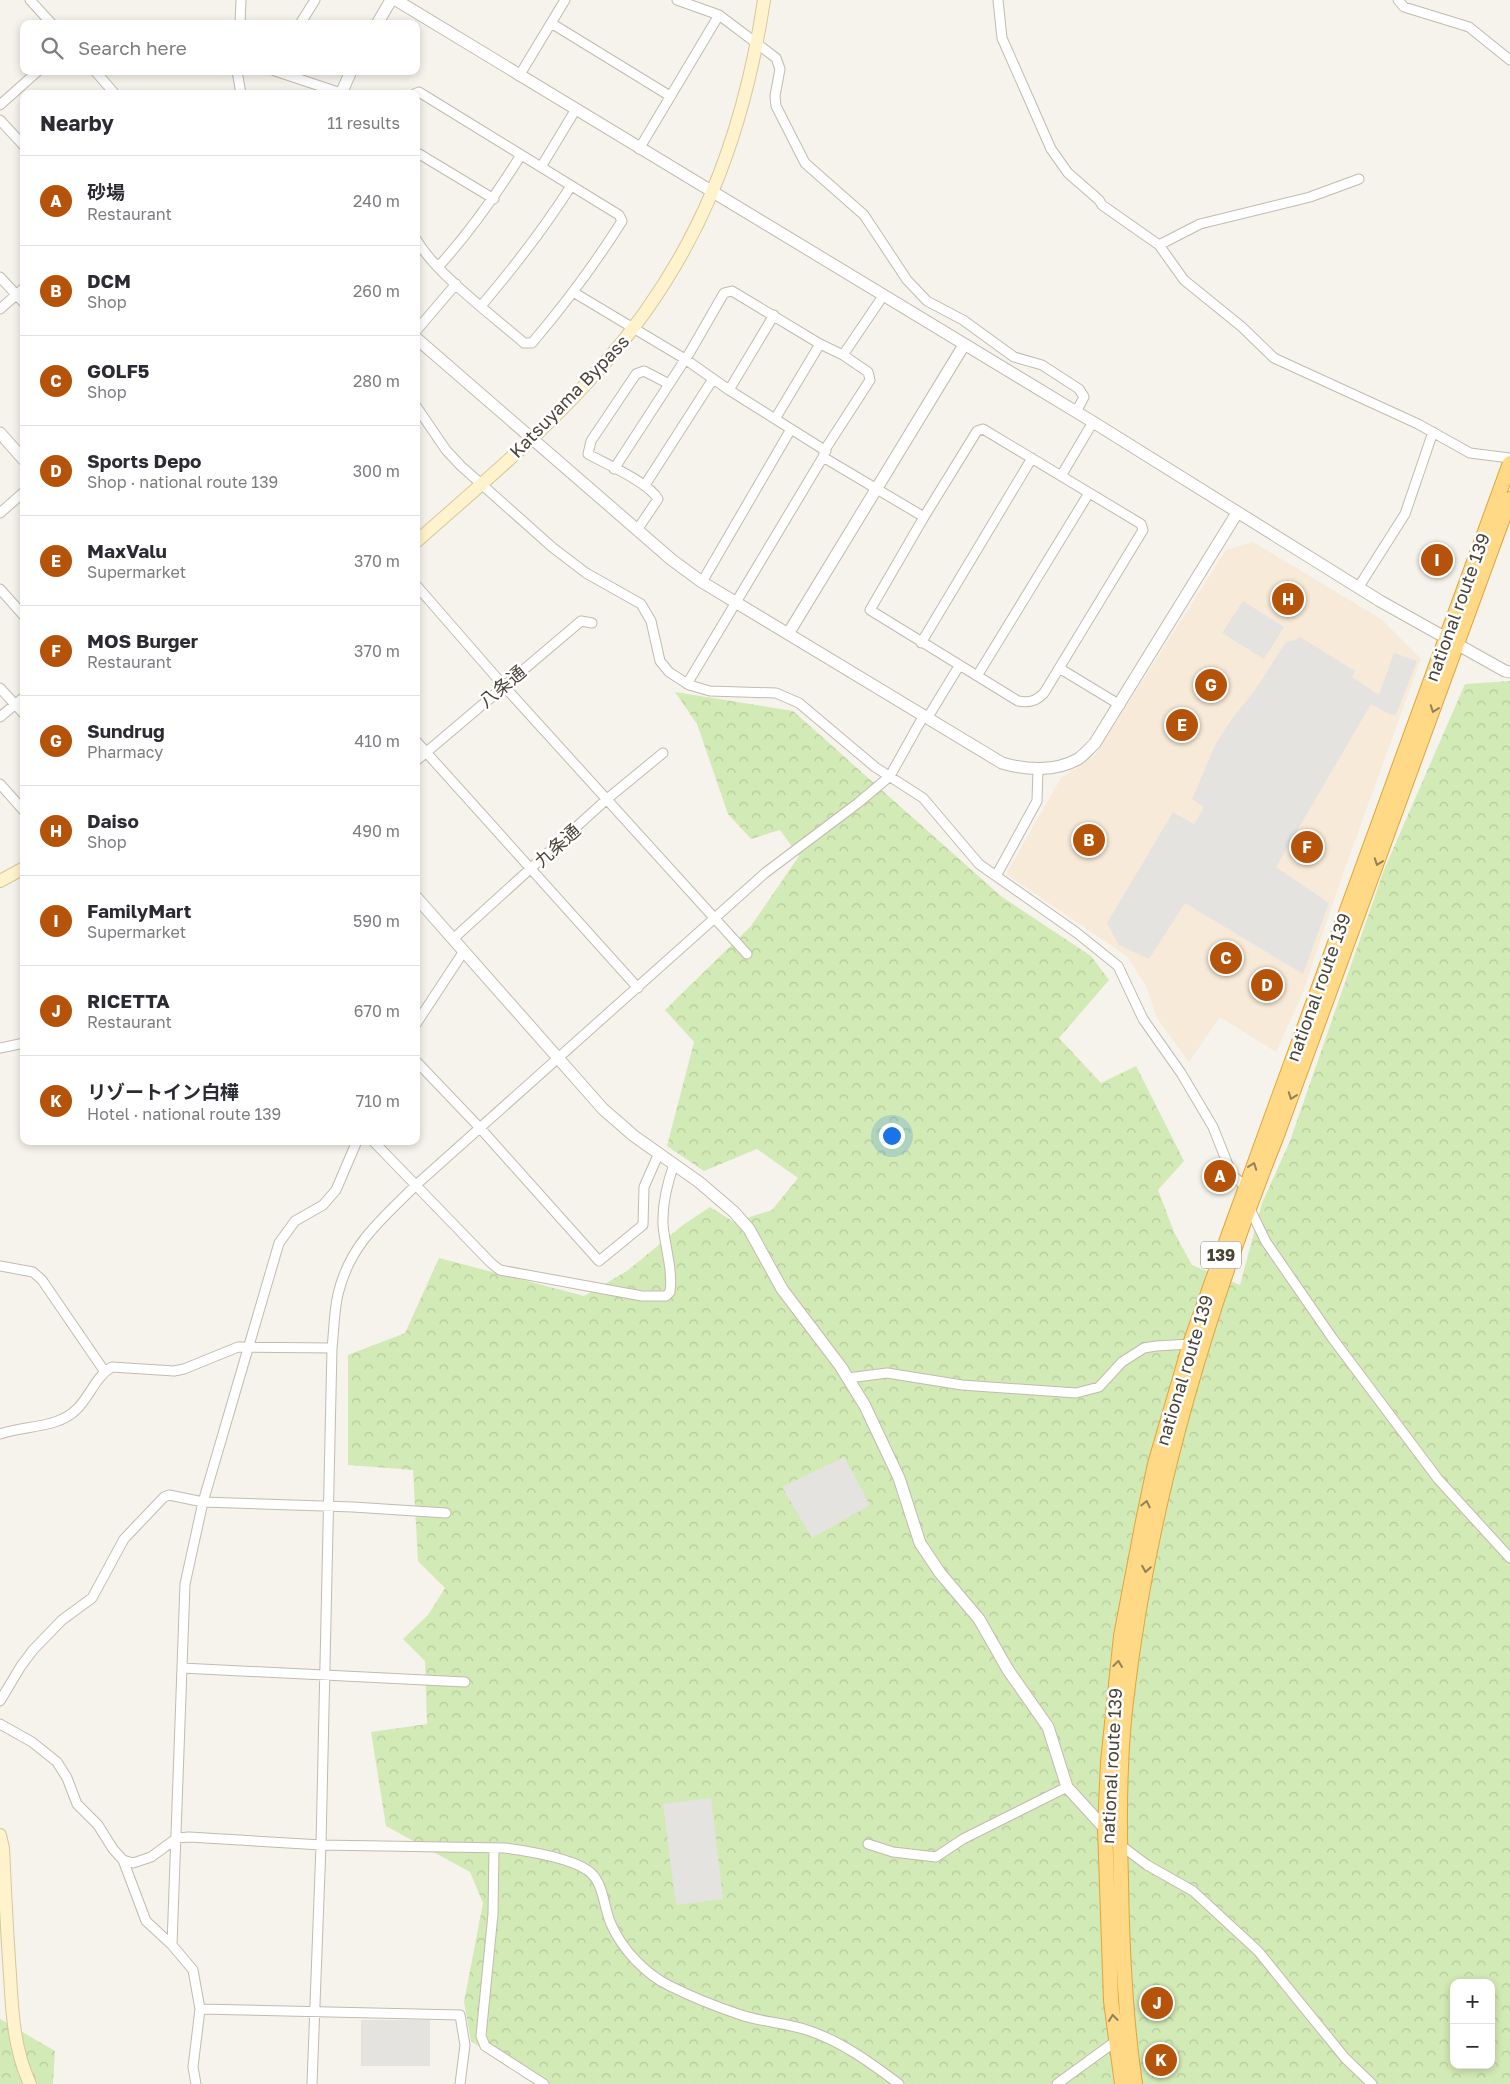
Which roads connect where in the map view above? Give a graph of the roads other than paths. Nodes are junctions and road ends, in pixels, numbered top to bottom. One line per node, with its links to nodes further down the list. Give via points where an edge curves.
1 (30, 0): 12 (street)
2 (241, 0): 13 (street)
3 (315, 0): 14 (street)
4 (391, 0): 15 (street)
5 (396, 0): 24 (street)
6 (565, 0): 16 (street)
7 (677, 0): 11 (street)
8 (764, 0): 17 (main road, Katsuyama Bypass)
9 (998, 0): 43 (street, via 1002,38 1051,149 1068,173 1102,205)
10 (1398, 0): 18 (street, via 1404,7 1469,27)
11 (719, 15): 17 (street); 30 (street)
12 (48, 20)
13 (240, 20)
14 (302, 20)
15 (379, 20)
16 (551, 23): 24 (street); 30 (street)
17 (758, 44): 41 (main road, Katsuyama Bypass); 67 (street, via 776,58 780,69 776,106 805,163 864,215 907,280 928,301 963,320 1014,357 1042,365 1079,389 1084,397)
18 (1510, 60)
19 (34, 75): 31 (street)
20 (98, 75): 25 (street)
21 (238, 75): 26 (street)
22 (287, 75): 27 (street)
23 (349, 75): 28 (street)
24 (519, 76): 32 (street)
25 (112, 90)
26 (240, 90)
27 (332, 90)
28 (342, 90)
29 (420, 93): 37 (street)
30 (670, 96): 35 (street)
31 (0, 105)
32 (576, 109): 35 (street); 38 (street)
33 (0, 120): 34 (street)
34 (20, 142)
35 (639, 149): 41 (street)
36 (420, 154): 42 (street)
37 (521, 155): 38 (street); 42 (street)
38 (541, 167): 40 (street)
39 (1359, 179): 43 (street, via 1310,197 1200,224)
40 (571, 186): 49 (street, via 619,215 622,221); 53 (street, via 544,229)
41 (714, 192): 51 (street); 57 (main road, Katsuyama Bypass, via 692,237)
42 (494, 199): 45 (street)
43 (1159, 245): 71 (street, via 1184,280 1274,358)
44 (420, 246): 45 (street)
45 (438, 267): 47 (street)
46 (0, 277): 50 (street)
47 (456, 284): 53 (street); 56 (street)
48 (20, 292): 50 (street)
49 (573, 292): 53 (street, via 532,343 524,343); 57 (street)
50 (16, 295): 52 (street); 54 (street)
51 (883, 296): 60 (street); 61 (street)
52 (20, 299)
53 (481, 306)
54 (0, 309)
55 (774, 315): 59 (street); 62 (street, via 732,291 724,293); 65 (street)
56 (420, 326)
57 (634, 328): 62 (street); 73 (main road, Katsuyama Bypass, via 603,366)
58 (420, 342): 73 (street)
59 (820, 344): 61 (street); 68 (street)
60 (964, 345): 67 (street); 83 (street)
61 (843, 355): 74 (street, via 868,372 870,380)
62 (685, 359): 63 (street); 64 (street)
63 (713, 379): 65 (street); 82 (street)
64 (669, 384): 79 (street); 79 (street, via 644,371 636,374 591,441 588,454)
65 (729, 390): 68 (street)
66 (420, 412): 81 (street, via 446,450)
67 (1076, 412): 69 (street)
68 (775, 419): 70 (street)
69 (1093, 422): 80 (street); 88 (street)
70 (791, 429): 74 (street); 92 (street)
71 (1433, 432): 77 (street, via 1470,453); 93 (street, via 1406,514)
72 (0, 433): 75 (street)
73 (531, 440): 81 (main road, Katsuyama Bypass); 90 (street)
74 (824, 454): 83 (street); 96 (street)
75 (20, 456)
76 (1032, 458): 80 (street); 89 (street, via 983,429 977,431); 101 (street)
77 (1510, 458)
78 (1510, 462): 100 (highway, national route 139 / 139)
79 (614, 469): 82 (street)
80 (1060, 476): 84 (street)
81 (482, 484): 91 (main road, Katsuyama Bypass); 106 (street, via 586,573 641,604 651,621 660,661 669,672)
82 (645, 485): 90 (street, via 658,499)
83 (876, 488): 89 (street); 99 (street)
84 (1089, 493): 103 (street, via 1140,524 1143,530); 105 (street)
85 (20, 496): 87 (street)
86 (1510, 499): 100 (highway, national route 139 / 139)
87 (0, 513)
88 (1238, 513): 93 (street); 111 (street)
89 (924, 518): 101 (street, via 870,610)
90 (637, 530): 92 (street)
91 (420, 538)
92 (702, 582): 96 (street)
93 (1358, 588): 100 (street)
94 (0, 590): 97 (street)
95 (420, 590): 107 (street)
96 (736, 602): 99 (street); 106 (street)
97 (20, 612)
98 (592, 623): 107 (street, 八条通, via 581,620)
99 (788, 634): 113 (street)
100 (1451, 641): 104 (street); 145 (highway, national route 139 / 139, one-way to 100); 146 (highway, national route 139 / 139, one-way to 146, via 1276,1138)
101 (920, 642): 102 (street)
102 (959, 666): 105 (street); 113 (street)
103 (1059, 668): 105 (street, via 1044,693 1028,703 1018,702); 111 (street)
104 (1510, 672)
105 (977, 676)
106 (687, 684): 120 (street, via 710,692 776,693 799,703)
107 (503, 685): 116 (street, 八条通); 122 (street)
108 (0, 688): 110 (street)
109 (20, 700): 110 (street)
110 (15, 705): 112 (street); 114 (street)
111 (1120, 705): 119 (street, via 1096,744 1078,759 1061,766)
112 (20, 710)
113 (926, 716): 119 (street, via 1002,762 1018,768); 120 (street)
114 (0, 717)
115 (420, 745): 116 (street)
116 (426, 752): 118 (street, 八条通); 124 (street)
117 (663, 753): 122 (street, 九条通)
118 (420, 757)
119 (1038, 769): 126 (street, via 1037,801)
120 (890, 776): 126 (street, via 923,798 979,864); 129 (street, via 765,873)
121 (0, 784): 123 (street)
122 (607, 799): 124 (street, 九条通); 129 (street)
123 (20, 806)
124 (531, 868): 130 (street, 九条通); 133 (street)
125 (20, 870): 127 (main road)
126 (996, 876): 145 (street, via 1118,966 1142,1019 1181,1073 1213,1127 1232,1175)
127 (0, 882)
128 (420, 901): 130 (street)
129 (716, 918): 132 (street); 133 (street)
130 (453, 938): 131 (street)
131 (464, 951): 134 (street); 137 (street)
132 (748, 954)
133 (638, 988): 137 (street)
134 (420, 1018)
135 (20, 1043): 136 (street)
136 (0, 1048)
137 (559, 1059): 139 (street); 142 (street, via 603,1109)
138 (420, 1065): 139 (street)
139 (480, 1129): 142 (street, via 599,1261 643,1225 644,1187); 144 (street)
140 (355, 1145): 149 (street, via 336,1190 323,1205 294,1221 280,1243)
141 (377, 1145): 144 (street)
142 (659, 1153): 143 (street)
143 (674, 1164): 144 (street, via 663,1206 671,1286 666,1296 642,1296 500,1270); 152 (street, via 711,1192 749,1229 782,1289)
144 (416, 1186): 150 (street, via 371,1228 356,1248 337,1295)
145 (1246, 1187): 146 (street); 148 (highway, national route 139 / 139)
146 (1249, 1206): 157 (street, via 1266,1242 1333,1339 1438,1479); 168 (highway, national route 139 / 139, one-way to 168, via 1190,1391 1154,1525 1126,1701)
147 (0, 1266): 151 (street, via 33,1272 42,1280)
148 (1190, 1344): 152 (street, via 1144,1348 1122,1362 1099,1387 1076,1393 962,1385 887,1373); 164 (highway, national route 139 / 139, one-way to 148, via 1114,1699 1132,1578 1155,1464)
149 (250, 1347): 150 (street); 151 (street, via 238,1347 174,1371 112,1367); 154 (street)
150 (332, 1348): 155 (street)
151 (105, 1372): 153 (street, via 77,1409 58,1421)
152 (848, 1378): 163 (street, via 899,1478 920,1542 979,1619 1008,1670 1048,1727)
153 (0, 1434)
154 (203, 1502): 155 (street); 158 (street, via 185,1584); 161 (street, via 169,1495 164,1497 124,1539 92,1598 62,1620 33,1650)
155 (328, 1506): 156 (street); 159 (street)
156 (446, 1513)
157 (1510, 1558)
158 (182, 1668): 159 (street); 166 (street)
159 (324, 1675): 160 (street); 169 (street)
160 (465, 1682)
161 (0, 1701)
162 (0, 1724): 171 (street, via 32,1742 57,1762 77,1804 98,1825)
163 (1067, 1787): 164 (street); 167 (street, via 963,1839 936,1857 893,1852)
164 (1105, 1828): 168 (street); 175 (highway, national route 139 / 139, one-way to 164, via 1111,2001)
165 (0, 1835): 177 (main road, via 16,2042)
166 (177, 1838): 169 (street); 171 (street, via 151,1857 132,1863); 172 (street)
167 (868, 1844)
168 (1119, 1844): 184 (highway, national route 139 / 139, via 1125,2001); 185 (street, via 1147,1865 1193,1891 1258,1951 1345,2058)
169 (321, 1845): 170 (street); 174 (street)
170 (494, 1848): 180 (street, via 494,1914 481,2036 485,2046); 181 (street, via 530,1852 576,1864 592,1874 611,1924 625,1949 670,1987 741,2015 806,2029 828,2038)
171 (123, 1860): 172 (street, via 146,1921)
172 (172, 1944): 173 (street, via 192,1970)
173 (200, 2009): 174 (street); 176 (street, via 193,2068)
174 (314, 2011): 178 (street); 179 (street, via 460,2015 465,2045)
175 (1116, 2041): 182 (street); 183 (highway, national route 139 / 139)
176 (195, 2082)
177 (30, 2084)
178 (312, 2084)
179 (460, 2084)
180 (544, 2084)
181 (899, 2084)
182 (1058, 2084)
183 (1122, 2084)
184 (1135, 2084)
185 (1372, 2084)

